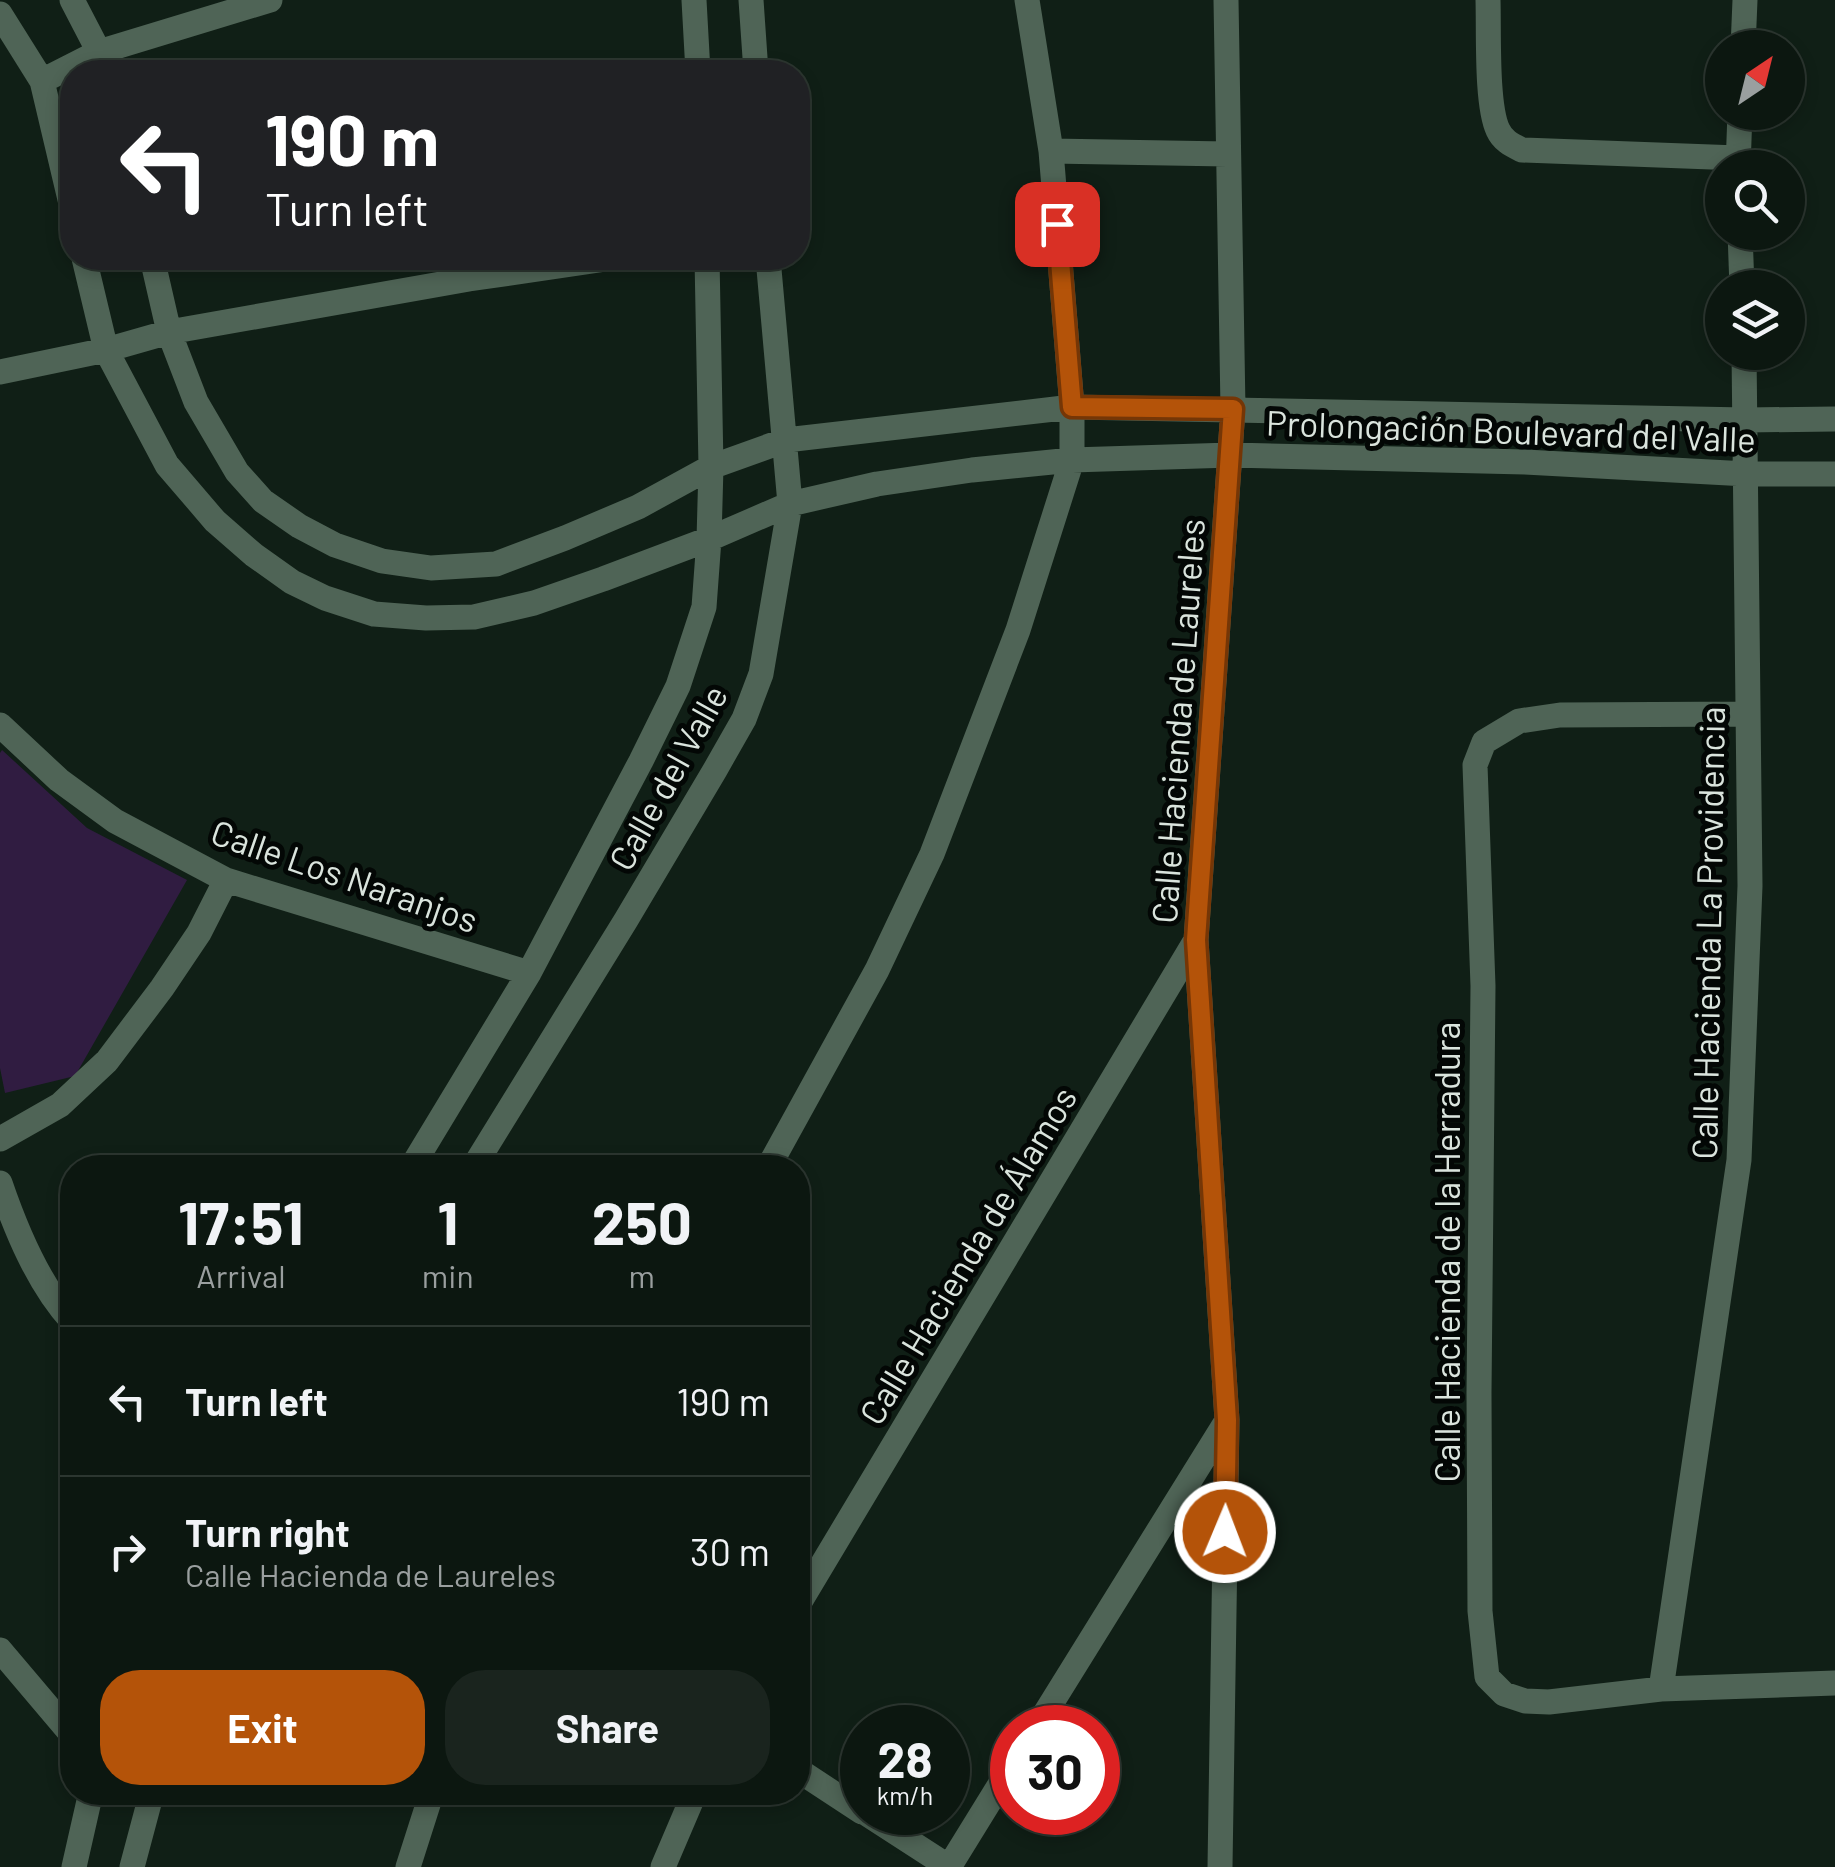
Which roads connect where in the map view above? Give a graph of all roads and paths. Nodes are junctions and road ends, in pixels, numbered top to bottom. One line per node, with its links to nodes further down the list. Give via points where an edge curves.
1 (72, 0): 11 (street)
2 (270, 0): 12 (street)
3 (694, 0): 13 (street)
4 (751, 0): 14 (street)
5 (1027, 0): 17 (street)
6 (1226, 0): 18 (street, Calle Hacienda de Laureles)
7 (1488, 0): 20 (street, via 1493,114 1508,143 1522,150)
8 (1745, 0): 10 (street)
9 (0, 14): 16 (street)
10 (1744, 30)
11 (102, 60)
12 (108, 60)
13 (697, 60)
14 (755, 60)
15 (60, 75): 16 (street)
16 (42, 81): 19 (street)
17 (1051, 151): 18 (street); 30 (street)
18 (1227, 154): 31 (street, Calle Hacienda de Laureles)
19 (60, 157)
20 (1705, 161)
21 (87, 270): 27 (street, Prolongación Boulevard del Valle)
22 (155, 270): 26 (street, Prolongación Boulevard del Valle)
23 (531, 270): 26 (street)
24 (708, 270): 37 (street, Calle del Valle)
25 (769, 270): 34 (street, Calle del Valle)
26 (169, 332): 27 (street); 37 (street, Prolongación Boulevard del Valle, via 196,402 237,472 299,526 382,561 431,568 496,564 638,507)
27 (106, 350): 29 (street); 41 (street, Prolongación Boulevard del Valle, via 168,465 216,521 292,582 374,614 474,617 551,597)
28 (1745, 370): 33 (street, Calle Hacienda La Providencia)
29 (0, 372)
30 (1072, 407): 31 (street, Prolongación Boulevard del Valle); 34 (street, Prolongación Boulevard del Valle); 36 (street)
31 (1233, 409): 33 (street, Prolongación Boulevard del Valle); 35 (street, Calle Hacienda de Laureles)
32 (1835, 419): 33 (street, Prolongación Boulevard del Valle)
33 (1746, 420): 38 (street, Calle Hacienda La Providencia)
34 (786, 440): 37 (street, Prolongación Boulevard del Valle); 40 (street, Calle del Valle)
35 (1230, 455): 36 (street, Prolongación Boulevard del Valle); 38 (street, Prolongación Boulevard del Valle); 45 (street, Calle Hacienda de Laureles)
36 (1072, 460): 40 (street, Prolongación Boulevard del Valle, via 877,484); 50 (street, via 1018,630 932,854)
37 (711, 467): 41 (street, Calle del Valle)
38 (1746, 474): 39 (street, Prolongación Boulevard del Valle); 42 (street, Calle Hacienda La Providencia)
39 (1835, 474)
40 (790, 504): 41 (street, Prolongación Boulevard del Valle); 49 (street, Calle del Valle, via 761,674 744,719)
41 (710, 539): 46 (street, Calle del Valle, via 704,608 678,686)
42 (1748, 714): 57 (street, Calle Hacienda La Providencia, via 1750,886 1739,1160); 57 (street, Calle Hacienda de la Herradura, via 1519,721 1484,742 1474,765 1483,986 1480,1610 1487,1677 1504,1694 1524,1701)
43 (0, 725): 44 (street, Calle Los Naranjos, via 116,821)
44 (226, 880): 46 (street, Calle Los Naranjos); 47 (street, via 190,946 107,1061 60,1105)
45 (1196, 940): 53 (street, Calle Hacienda de Laureles); 54 (street, Calle Hacienda de Álamos)
46 (529, 973): 48 (street, Calle del Valle)
47 (0, 1138)
48 (419, 1155)
49 (481, 1155)
50 (775, 1155)
51 (0, 1182): 52 (street, via 25,1245)
52 (60, 1304)
53 (1227, 1420): 58 (street); 73 (street, Calle Hacienda de Laureles)
54 (810, 1585)
55 (0, 1650): 59 (street)
56 (1835, 1683): 57 (street, Calle Hacienda de la Herradura)
57 (1660, 1690)
58 (1050, 1705)
59 (60, 1721)
60 (810, 1778): 61 (street)
61 (840, 1797)
62 (990, 1801): 72 (street)
63 (88, 1805): 68 (street)
64 (148, 1805): 69 (street)
65 (428, 1805): 70 (street)
66 (689, 1805): 71 (street)
67 (899, 1835): 72 (street)
68 (74, 1867)
69 (132, 1867)
70 (408, 1867)
71 (663, 1867)
72 (949, 1867)
73 (1220, 1867)

